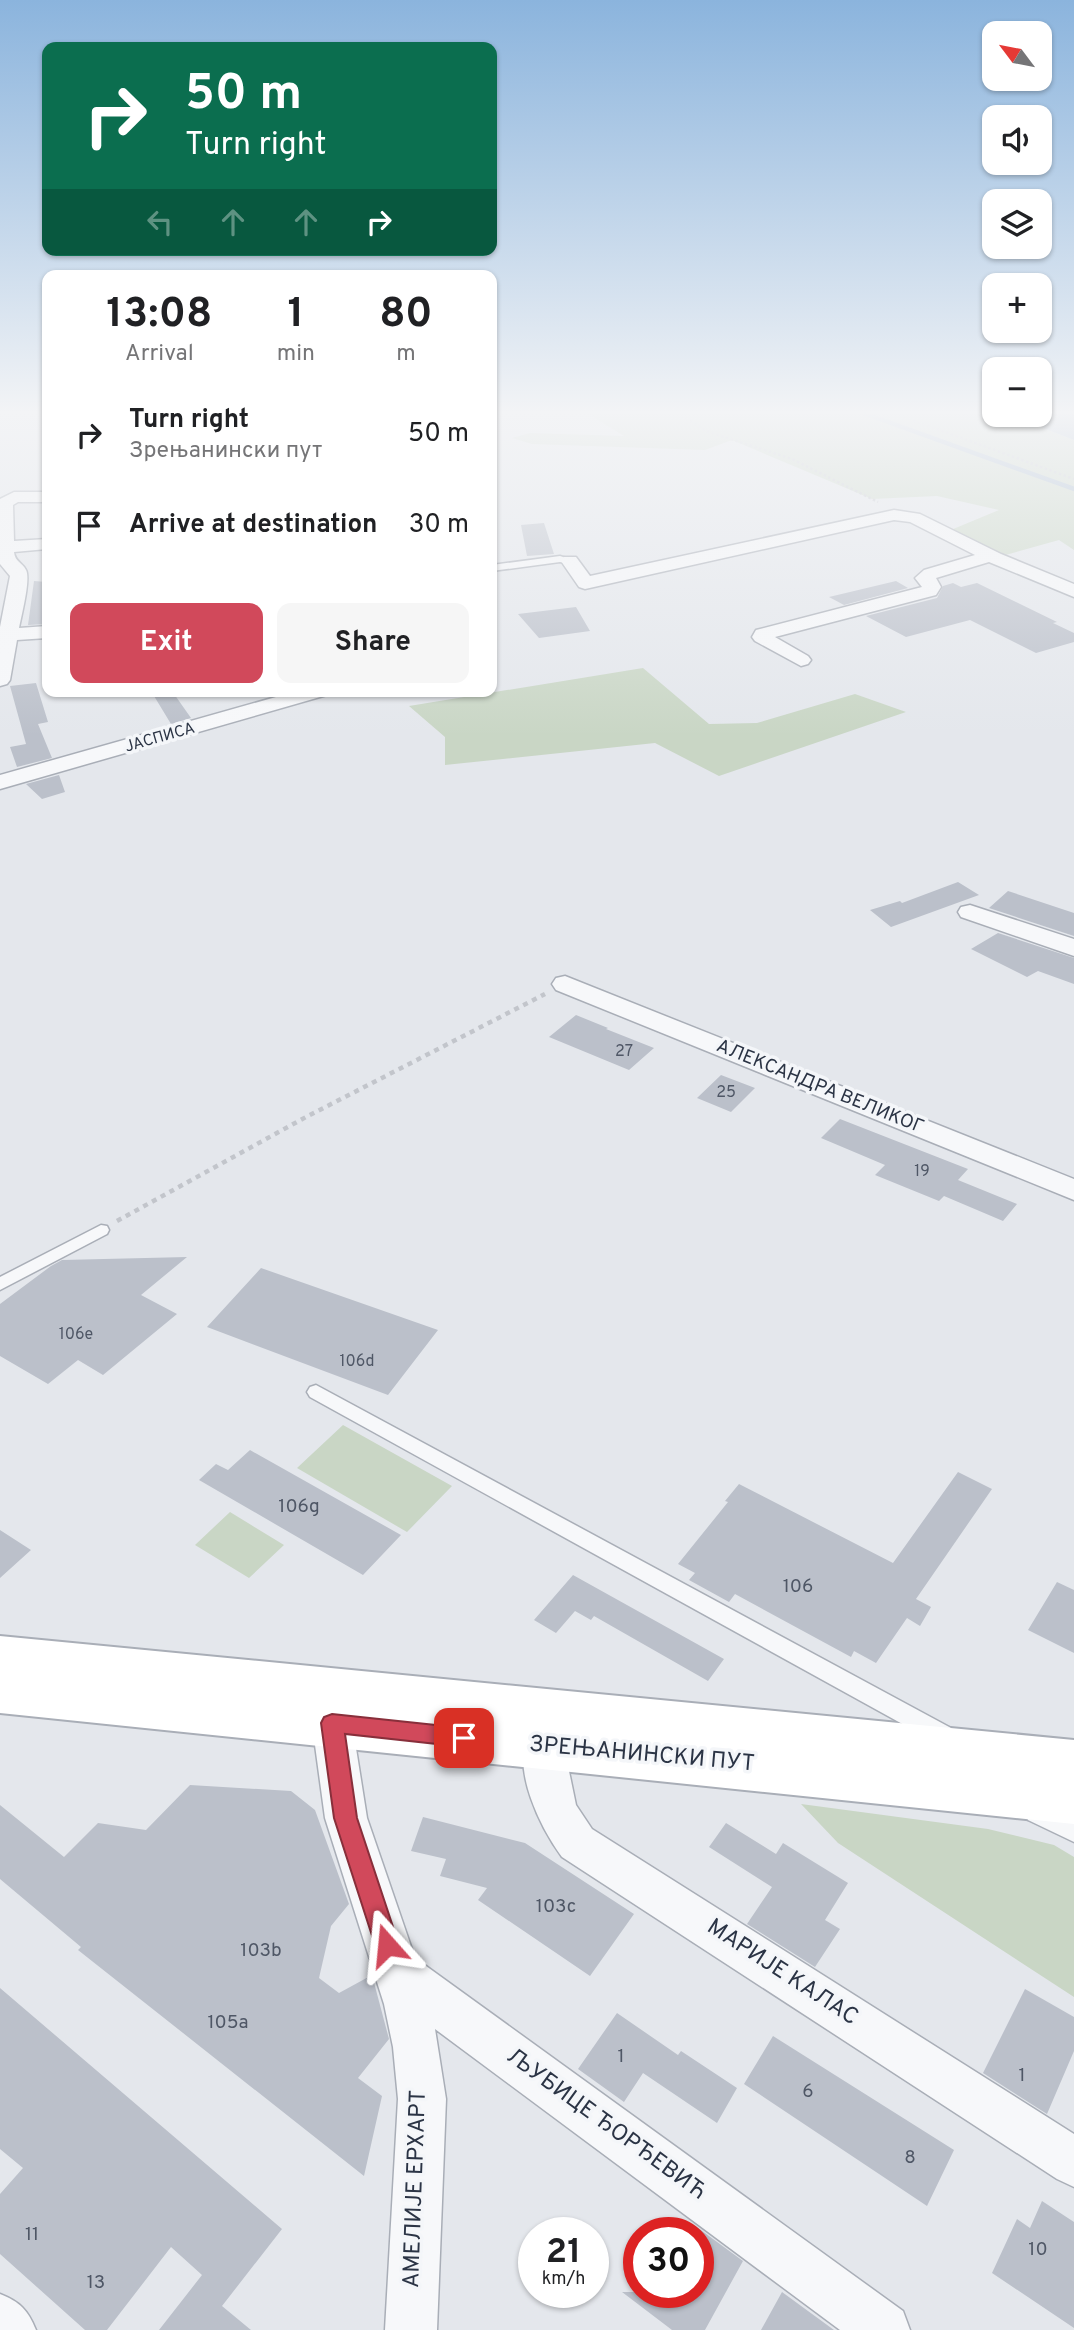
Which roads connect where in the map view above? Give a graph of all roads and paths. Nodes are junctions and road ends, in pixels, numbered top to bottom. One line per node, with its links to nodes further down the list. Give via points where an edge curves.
1 (3, 519): 5 (street)
2 (877, 519): 7 (street, via 585,583)
3 (915, 519): 6 (street)
4 (42, 544): 5 (street)
5 (2, 547): 11 (street, via 8,563 19,573)
6 (991, 556): 9 (street); 12 (street, via 930,574 924,578 932,587 929,591 763,634)
7 (570, 561): 8 (lane)
8 (497, 567)
9 (1074, 591)
10 (42, 632): 11 (street)
11 (9, 635): 13 (street)
12 (801, 660)
13 (0, 680)
14 (299, 697): 15 (street, ЈАСПИСА)
15 (0, 782)
16 (970, 912): 17 (street)
17 (1074, 948)
18 (565, 984): 19 (street, АЛЕКСАНДРА ВЕЛИКОГ); 20 (path, via 306,1117)
19 (1074, 1190)
20 (101, 1230): 21 (lane)
21 (0, 1284)
22 (316, 1392): 28 (lane)
23 (0, 1657): 28 (main road, ЗРЕЊАНИНСКИ ПУТ)
24 (0, 1691): 25 (main road, ЗРЕЊАНИНСКИ ПУТ)
25 (332, 1723): 26 (main road, ЗРЕЊАНИНСКИ ПУТ); 31 (street, АМЕЛИЈЕ ЕРХАРТ, via 346,1818)
26 (543, 1746): 28 (main road, ЗРЕЊАНИНСКИ ПУТ, via 802,1770); 32 (street, МАРИЈЕ КАЛАС, via 549,1791 559,1821 577,1843)
27 (1074, 1764): 28 (main road, ЗРЕЊАНИНСКИ ПУТ)
28 (982, 1773): 29 (main road, ЗРЕЊАНИНСКИ ПУТ); 30 (lane)
29 (1074, 1800)
30 (1074, 1832)
31 (395, 1970): 35 (street, АМЕЛИЈЕ ЕРХАРТ, via 416,2047 422,2099); 36 (street, ЉУБИЦЕ ЂОРЂЕВИЋ)
32 (1074, 2162)
33 (0, 2320): 34 (street)
34 (10, 2330)
35 (411, 2330)
36 (884, 2330)

